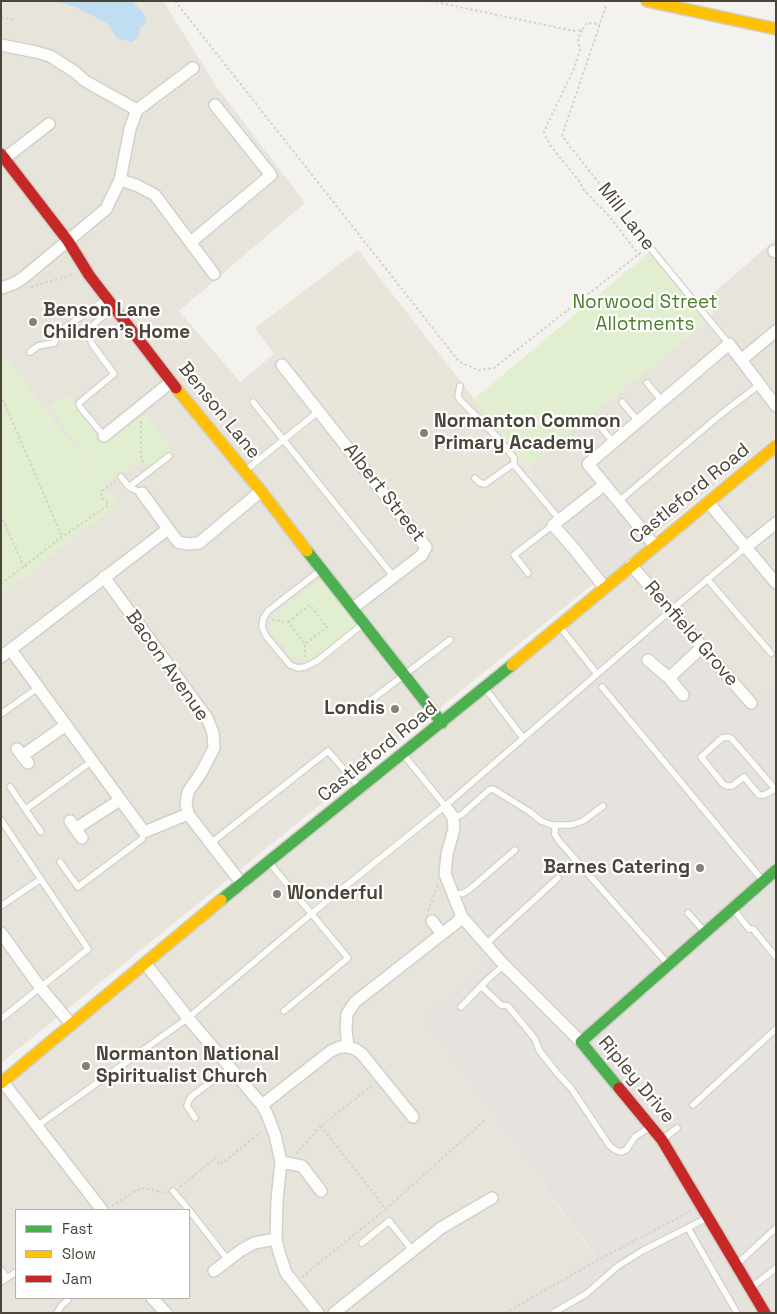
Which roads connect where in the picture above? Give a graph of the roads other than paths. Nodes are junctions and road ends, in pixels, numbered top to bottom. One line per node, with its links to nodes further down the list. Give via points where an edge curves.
1 (647, 1): 2 (main road)
2 (776, 29)
3 (1, 45): 6 (street, via 50,56 85,81)
4 (193, 68): 6 (street)
5 (215, 105): 11 (street, via 271,175)
6 (137, 110): 9 (street)
7 (49, 124): 8 (street)
8 (3, 156): 10 (main road, Benson Lane)
9 (120, 180): 10 (street, via 106,208); 11 (street, via 155,195)
10 (68, 241): 14 (street, via 23,278); 15 (main road, Benson Lane)
11 (190, 242): 13 (street)
12 (650, 249): 17 (lane, Mill Lane)
13 (214, 274)
14 (1, 288)
15 (110, 303): 18 (lane, via 59,332 54,343 38,346); 21 (main road, Benson Lane); 32 (lane, via 93,325 90,338 114,374 79,403)
16 (776, 331): 19 (street)
17 (729, 344): 19 (street, Mill Lane); 25 (street)
18 (30, 352)
19 (741, 360): 23 (street, Mill Lane)
20 (282, 364): 29 (street, Albert Street)
21 (171, 382): 32 (street); 38 (main road, Benson Lane)
22 (647, 383): 25 (lane)
23 (759, 385): 28 (street, Mill Lane); 45 (lane)
24 (460, 386): 37 (lane, via 460,400 499,439 514,458)
25 (662, 401): 30 (street)
26 (253, 402): 33 (lane)
27 (622, 402): 30 (lane)
28 (776, 406)
29 (319, 411): 33 (lane); 55 (street, Albert Street, via 426,547 422,555)
30 (638, 421): 34 (street)
31 (597, 423): 34 (lane)
32 (104, 436)
33 (283, 440): 38 (lane); 55 (lane)
34 (613, 442): 41 (street, via 588,464)
35 (776, 446): 46 (main road, Castleford Road)
36 (169, 456): 42 (lane)
37 (514, 466): 40 (lane, via 485,484); 47 (lane)
38 (245, 471): 43 (main road, Benson Lane)
39 (121, 477): 42 (lane)
40 (475, 478)
41 (604, 485): 45 (street); 47 (street)
42 (129, 487): 44 (lane)
43 (261, 491): 49 (street, via 199,543 178,542); 53 (main road, Benson Lane)
44 (142, 493): 49 (street)
45 (618, 502): 50 (street)
46 (708, 502): 50 (main road, Castleford Road); 51 (street)
47 (556, 523): 54 (lane, via 514,555); 59 (street)
48 (776, 524): 51 (street)
49 (168, 529): 56 (street)
50 (655, 546): 52 (main road, Castleford Road)
51 (745, 548): 57 (lane); 58 (street)
52 (631, 565): 59 (main road, Castleford Road); 61 (street, Renfield Grove)
53 (322, 569): 60 (main road, Benson Lane); 62 (lane, via 268,611 263,619 266,636 283,658 290,665 305,667)
54 (528, 573)
55 (394, 577): 60 (street, Albert Street)
56 (104, 578): 66 (street); 92 (street, Bacon Avenue, via 207,718 213,733 214,748 188,792)
57 (707, 579): 61 (lane); 67 (lane)
58 (776, 583)
59 (605, 588): 63 (main road, Castleford Road)
60 (353, 608): 62 (main road, Benson Lane)
61 (670, 611): 65 (street, Renfield Grove); 70 (lane)
62 (365, 623): 69 (main road, Benson Lane)
63 (559, 626): 70 (lane); 74 (main road, Castleford Road)
64 (450, 640): 69 (lane)
65 (702, 647): 71 (street); 76 (street, Renfield Grove)
66 (6, 653): 72 (street)
67 (771, 653)
68 (648, 660): 71 (street)
69 (405, 674): 77 (lane); 79 (main road, Benson Lane)
70 (598, 674): 81 (lane)
71 (668, 678): 75 (street)
72 (39, 687): 78 (lane); 80 (street)
73 (602, 687): 105 (lane)
74 (485, 688): 79 (main road, Castleford Road); 81 (lane)
75 (683, 695)
76 (751, 703)
77 (366, 704)
78 (1, 714)
79 (442, 723): 82 (main road, Castleford Road)
80 (66, 724): 83 (street); 84 (street)
81 (522, 738): 91 (lane)
82 (404, 754): 86 (main road, Castleford Road); 91 (lane)
83 (22, 756)
84 (92, 761): 88 (street); 90 (lane)
85 (10, 787): 90 (lane)
86 (361, 788): 98 (lane, via 328,751); 100 (main road, Castleford Road)
87 (775, 790): 87 (lane, via 759,795 744,778 732,786 722,784 701,757 722,738 728,737)
88 (120, 800): 95 (street); 97 (street)
89 (603, 806): 94 (lane, via 583,820 570,825)
90 (26, 809): 96 (lane)
91 (449, 811): 94 (lane, via 462,815 493,789 546,824); 107 (street, via 454,829 446,874); 111 (lane)
92 (188, 814): 97 (street); 98 (street)
93 (1, 820): 103 (lane)
94 (555, 825): 121 (lane, via 559,841)
95 (76, 830)
96 (41, 832)
97 (144, 832): 101 (lane, via 142,839 78,887)
98 (210, 843): 106 (street)
99 (515, 850): 107 (lane, via 470,889)
100 (268, 861): 106 (main road, Castleford Road); 111 (lane)
101 (60, 862)
102 (776, 870): 105 (main road, Ripley Drive)
103 (40, 878): 108 (lane); 123 (lane, via 88,949)
104 (558, 878): 117 (lane)
105 (763, 881): 109 (main road, Ripley Drive)
106 (242, 884): 119 (main road, Castleford Road)
107 (453, 895): 112 (street)
108 (1, 906)
109 (732, 908): 115 (main road, Ripley Drive); 118 (lane)
110 (688, 913): 115 (lane)
111 (311, 914): 125 (lane, via 348,958); 126 (lane)
112 (462, 917): 116 (street); 117 (street)
113 (432, 921): 116 (street)
114 (1, 933): 123 (street)
115 (705, 933): 121 (main road, Ripley Drive)
116 (442, 934): 131 (street, via 355,1002 347,1014)
117 (486, 944): 120 (street)
118 (776, 957)
119 (145, 963): 126 (street); 128 (main road, Castleford Road)
120 (504, 965): 122 (lane); 130 (street)
121 (669, 965): 130 (main road, Ripley Drive)
122 (481, 986): 124 (lane); 139 (lane, via 501,1005 508,1006 535,1039 608,1145 621,1152 626,1150 635,1137)
123 (40, 987): 127 (lane); 128 (street)
124 (461, 1007)
125 (284, 1011)
126 (188, 1018): 132 (street); 138 (lane)
127 (1, 1019)
128 (71, 1024): 133 (main road, Castleford Road)
129 (776, 1029): 135 (lane)
130 (581, 1042): 139 (main road, Ripley Drive)
131 (348, 1047): 134 (street, via 331,1051); 136 (street, via 362,1054)
132 (230, 1068): 134 (street); 137 (lane, via 189,1100 187,1106)
133 (2, 1082): 138 (street)
134 (262, 1105): 142 (street)
135 (693, 1105)
136 (413, 1117)
137 (195, 1118)
138 (37, 1126): 146 (street)
139 (651, 1126): 141 (main road, Ripley Drive)
140 (677, 1128): 141 (lane)
141 (662, 1140): 149 (main road, Ripley Drive)
142 (285, 1162): 144 (street, via 302,1166); 152 (street, via 277,1200)
143 (173, 1191): 147 (lane)
144 (321, 1191)
145 (492, 1198): 154 (street, via 441,1228)
146 (103, 1209)
147 (188, 1209)
148 (190, 1211): 155 (lane)
149 (708, 1217): 150 (lane); 156 (main road, Ripley Drive)
150 (688, 1228): 169 (lane, via 618,1266 586,1294); 170 (lane)
151 (776, 1228): 156 (lane)
152 (276, 1239): 155 (street, via 254,1243); 167 (street, via 286,1273)
153 (362, 1244): 154 (lane, via 389,1221)
154 (413, 1251): 168 (street)
155 (228, 1260): 159 (street)
156 (736, 1265): 162 (main road, Ripley Drive)
157 (776, 1268): 162 (lane)
158 (1, 1270): 161 (lane)
159 (214, 1271)
160 (15, 1273): 161 (lane)
161 (4, 1280)
162 (750, 1288): 171 (main road, Ripley Drive)
163 (153, 1299): 166 (street)
164 (68, 1300): 165 (lane)
165 (57, 1313)
166 (166, 1313)
167 (318, 1313)
168 (334, 1313)
169 (553, 1313)
170 (737, 1313)
171 (765, 1313)

